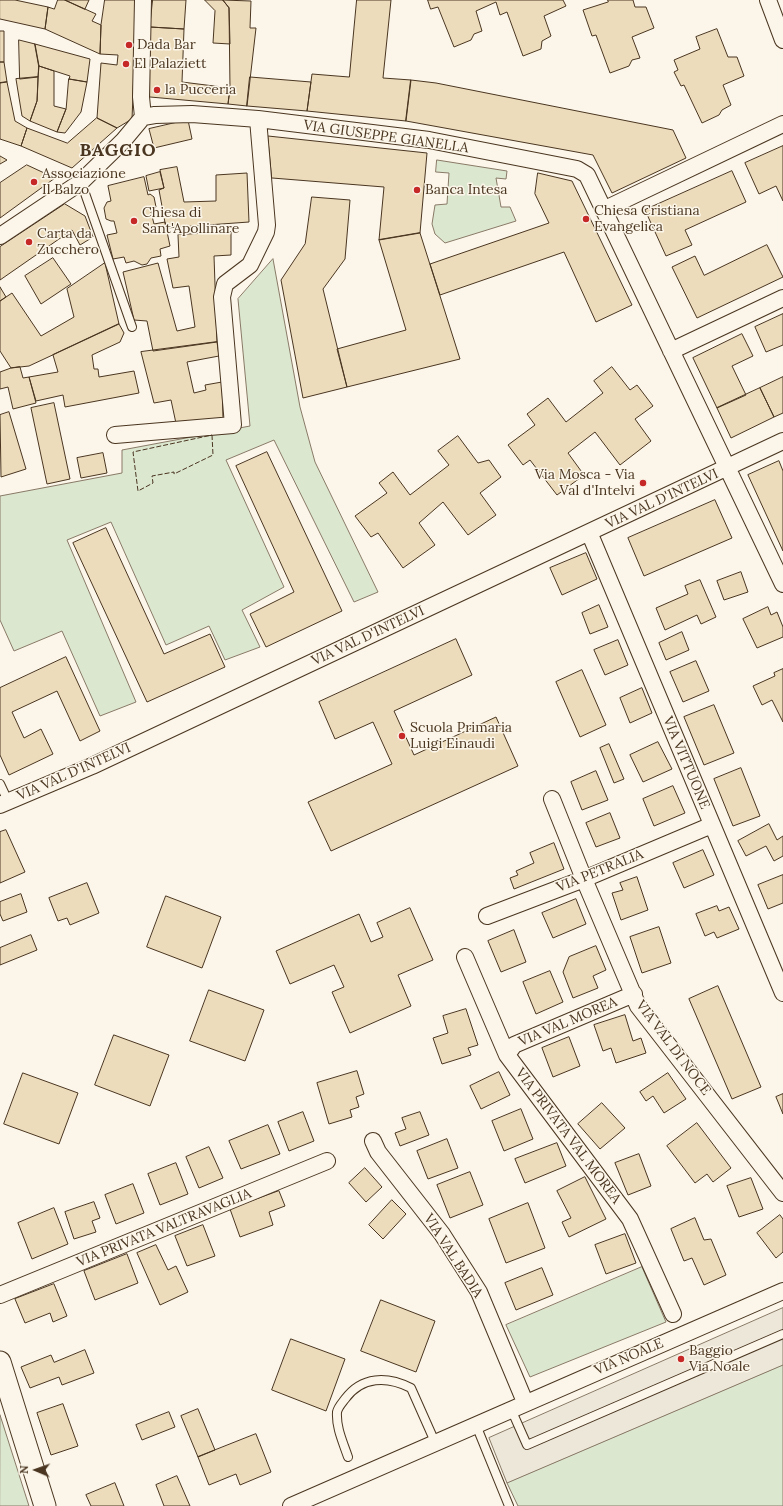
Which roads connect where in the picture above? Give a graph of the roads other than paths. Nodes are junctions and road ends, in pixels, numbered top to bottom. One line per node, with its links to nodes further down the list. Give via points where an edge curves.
1 (143, 0): 4 (street)
2 (768, 0): 3 (street)
3 (783, 40)
4 (143, 117): 5 (street, VIA GIUSEPPE GIANELLA, via 192,114); 7 (street)
5 (258, 119): 8 (street, VIA GIUSEPPE GIANELLA, via 429,140 577,169 587,175); 13 (street, via 266,232 250,265 225,284 222,297 233,425)
6 (783, 124): 8 (street)
7 (81, 182): 9 (street); 11 (lane)
8 (603, 210): 12 (street, VIA GIUSEPPE GIANELLA)
9 (0, 236)
10 (783, 298): 12 (street)
11 (132, 327)
12 (672, 351): 15 (street, VIA GIUSEPPE GIANELLA)
13 (115, 435)
14 (783, 441): 15 (street, VIA VAL D'INTELVI)
15 (727, 468): 16 (street, VIA VAL D'INTELVI); 17 (street, VIA GIUSEPPE GIANELLA)
16 (590, 532): 20 (street, VIA VAL D'INTELVI, via 92,766); 21 (street, VIA VITTUONE)
17 (783, 584)
18 (0, 784): 20 (lane, VIA VAL D'INTELVI)
19 (552, 799): 22 (street, VIA VAL DI NOCE)
20 (4, 803)
21 (712, 825): 22 (street, VIA PETRALIA); 25 (street, VIA VITTUONE)
22 (584, 879): 23 (street, VIA PETRALIA); 26 (street, VIA VAL DI NOCE)
23 (487, 916)
24 (466, 957): 27 (street, VIA PRIVATA VAL MOREA)
25 (783, 993)
26 (634, 994): 27 (street, VIA VAL MOREA, via 514,1045); 30 (street, VIA VAL DI NOCE, via 638,1006)
27 (507, 1055): 33 (street, VIA PRIVATA VAL MOREA, via 630,1219)
28 (373, 1141): 36 (street, VIA VAL BADIA, via 378,1152 442,1234 479,1292)
29 (327, 1161): 32 (street, VIA PRIVATA VALTRAVAGLIA)
30 (783, 1193)
31 (783, 1291): 36 (street, VIA NOALE)
32 (0, 1294)
33 (673, 1314)
34 (783, 1334): 36 (lane, via 527,1445)
35 (0, 1362): 41 (street)
36 (518, 1406): 37 (street, VIA NOALE)
37 (476, 1424): 38 (street, VIA NOALE); 43 (lane)
38 (436, 1442): 39 (lane, via 411,1388 399,1382 381,1379 364,1383 349,1394 337,1410 338,1428); 40 (street, VIA NOALE)
39 (348, 1457)
40 (317, 1501): 42 (street, VIA NOALE)
41 (45, 1506)
42 (291, 1506)
43 (509, 1506)

